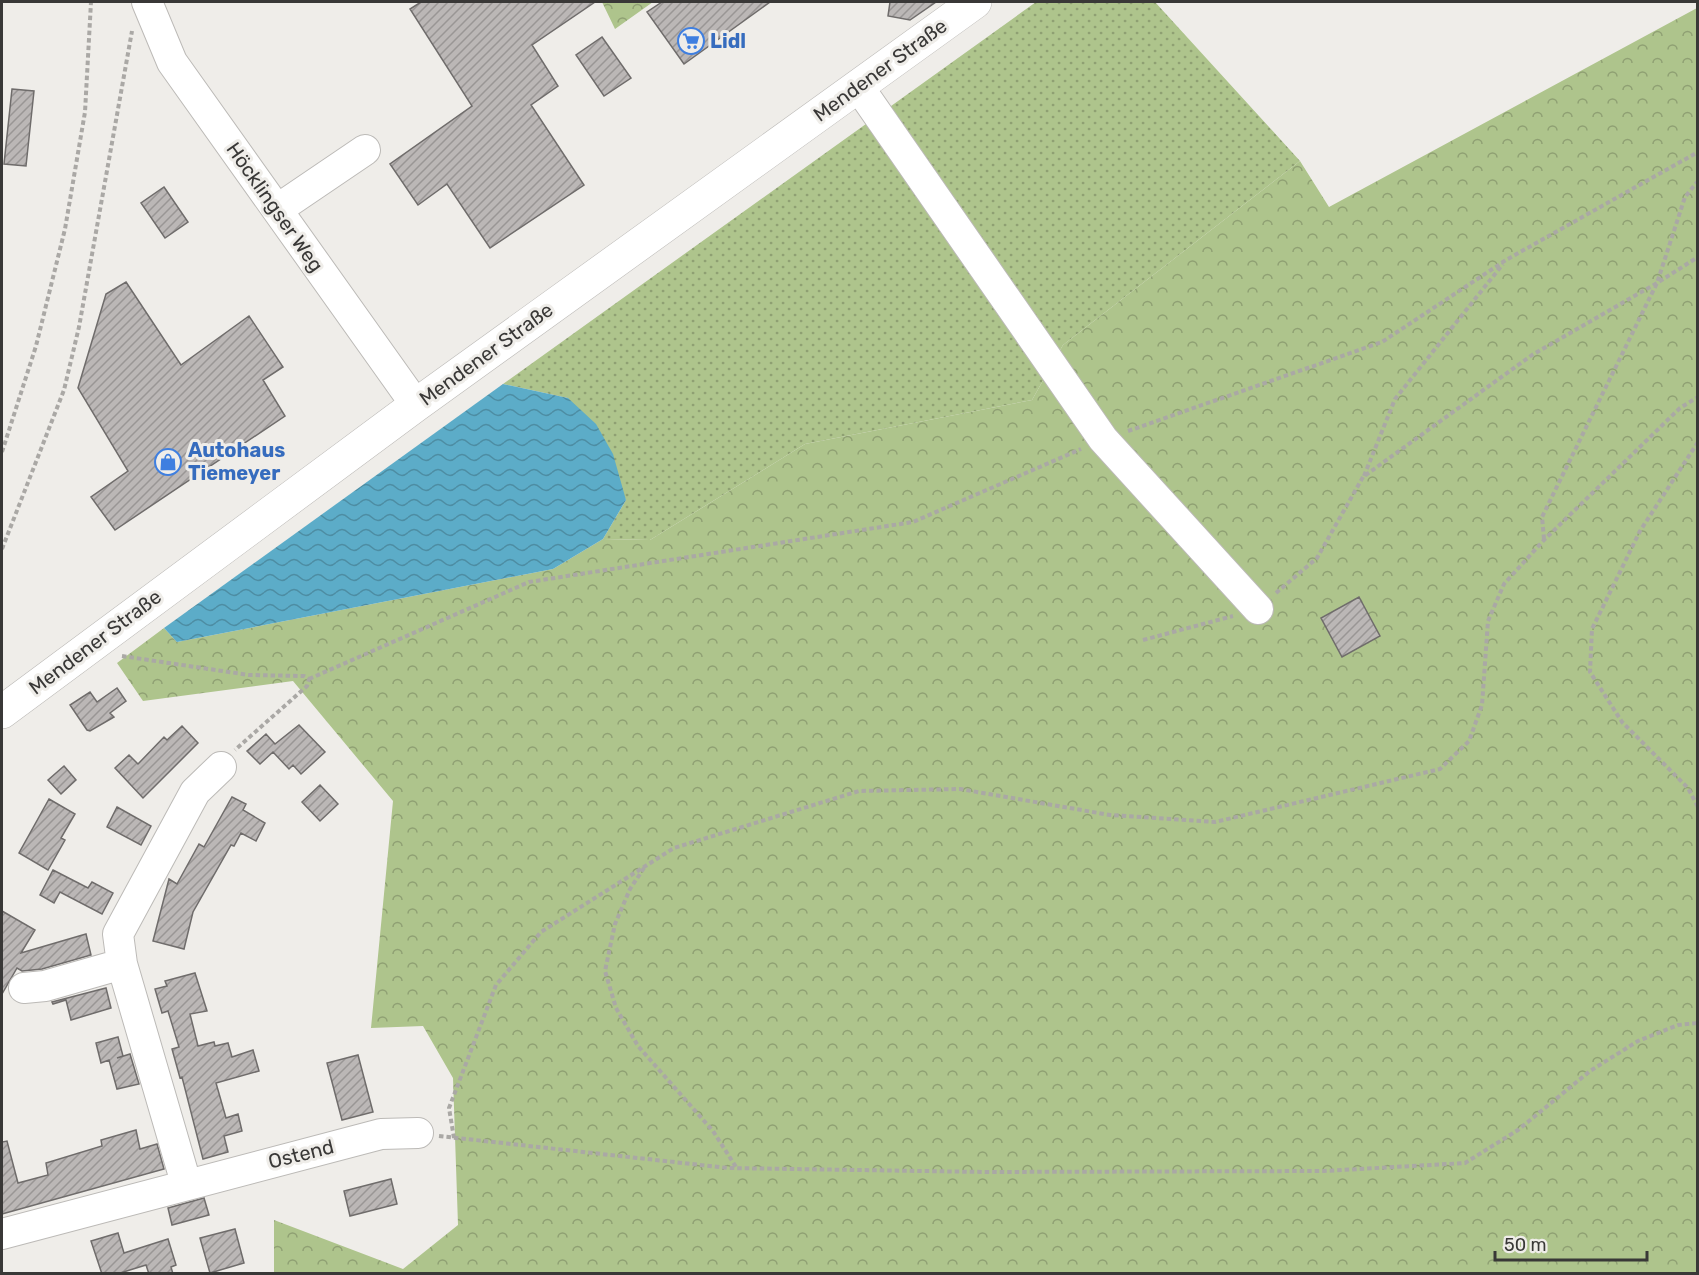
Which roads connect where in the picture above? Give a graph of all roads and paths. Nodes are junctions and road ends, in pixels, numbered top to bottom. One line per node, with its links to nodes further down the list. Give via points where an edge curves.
1 (91, 2): 16 (path, via 86,112 65,229 36,346)
2 (147, 2): 8 (street, Höcklingser Weg, via 172,62); 19 (path, via 135,15 79,327 64,390)
3 (975, 2): 4 (main road, Mendener Straße)
4 (858, 86): 13 (main road, Mendener Straße); 14 (street)
5 (365, 150): 8 (street)
6 (1698, 152): 10 (path)
7 (1698, 181): 11 (path, via 1685,198)
8 (278, 209): 13 (street, Höcklingser Weg)
9 (1698, 256): 11 (path)
10 (1506, 260): 14 (path, via 1382,342); 17 (path, via 1395,399)
11 (1658, 283): 17 (path, via 1532,355); 18 (path, via 1542,517)
12 (1698, 397): 18 (path, via 1680,408)
13 (416, 405): 22 (main road, Mendener Straße)
14 (1103, 439): 20 (street); 23 (path, via 913,522 529,582)
15 (1698, 441): 26 (path, via 1640,531 1592,629 1590,672 1622,722 1688,788)
16 (2, 452)
17 (1363, 477): 20 (path, via 1317,558)
18 (1544, 540): 27 (path, via 1504,584 1488,621 1482,705 1469,741 1440,769 1215,822 1110,815 960,789 859,791 674,848)
19 (2, 549)
20 (1258, 609): 21 (path)
21 (1143, 640)
22 (83, 651): 23 (path, via 249,675); 24 (main road, Mendener Straße)
23 (309, 679): 25 (path, via 307,686)
24 (2, 712)
25 (221, 767): 28 (street, via 195,792 118,934)
26 (1698, 807)
27 (645, 867): 32 (path, via 630,889 615,924 605,971 616,1008 638,1046 713,1131); 32 (path, via 541,932 496,985 449,1108 454,1138)
28 (122, 964): 29 (street, via 45,986); 33 (street)
29 (24, 988)
30 (1698, 1023): 32 (path, via 1678,1025 1638,1041 1590,1071 1518,1130 1465,1163 1324,1171)
31 (418, 1133): 33 (street, Ostend, via 381,1134)
32 (736, 1168)
33 (186, 1183): 34 (street, Ostend)
34 (2, 1233)

